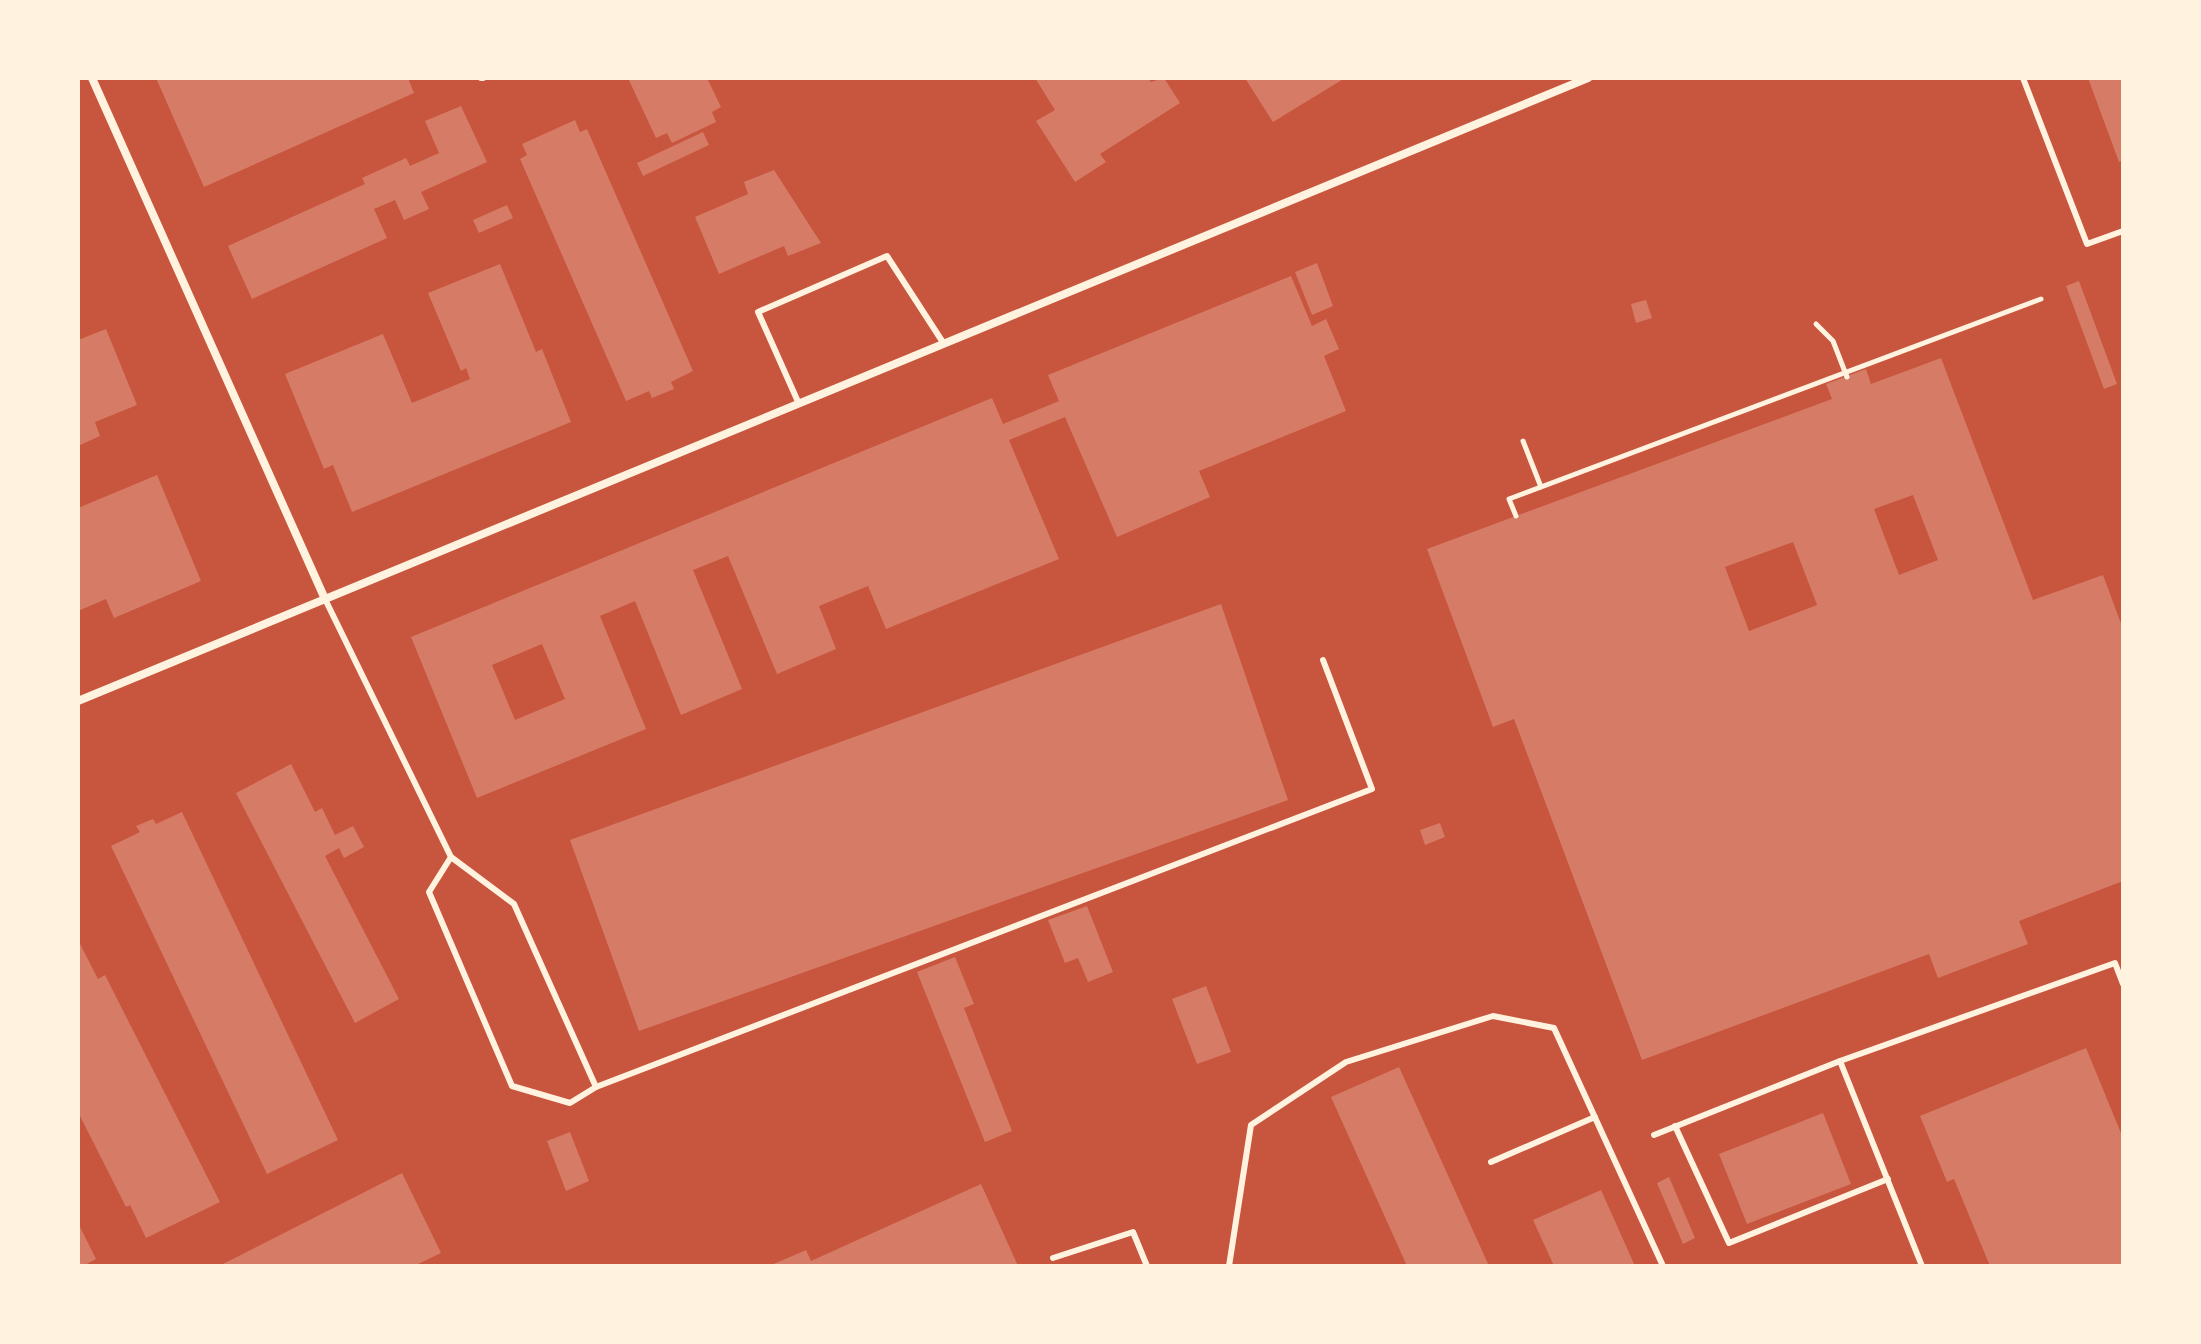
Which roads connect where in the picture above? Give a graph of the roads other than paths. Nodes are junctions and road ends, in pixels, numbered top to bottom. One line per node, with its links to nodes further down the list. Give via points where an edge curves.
1 (92, 78): 7 (street)
2 (1588, 78): 5 (street)
3 (2023, 78): 4 (lane, via 2087,244)
4 (2123, 231)
5 (944, 344): 6 (street); 6 (lane, via 887,256 758,312)
6 (799, 404): 7 (street)
7 (325, 599): 9 (street); 10 (lane)
8 (1323, 660): 13 (lane, via 1372,789)
9 (78, 701)
10 (451, 857): 13 (lane, via 514,904); 13 (lane, via 429,892 512,1086 570,1103)
11 (2123, 984): 12 (lane, via 2115,963)
12 (1840, 1061): 15 (lane); 18 (lane)
13 (596, 1087)
14 (1595, 1117): 17 (lane); 21 (lane, via 1554,1028 1493,1016 1346,1062 1251,1125); 22 (lane)
15 (1675, 1126): 16 (lane); 18 (lane, via 1729,1243)
16 (1654, 1135)
17 (1491, 1162)
18 (1888, 1179): 23 (lane)
19 (1053, 1258): 20 (lane, via 1133,1232)
20 (1147, 1266)
21 (1229, 1266)
22 (1663, 1266)
23 (1922, 1266)

